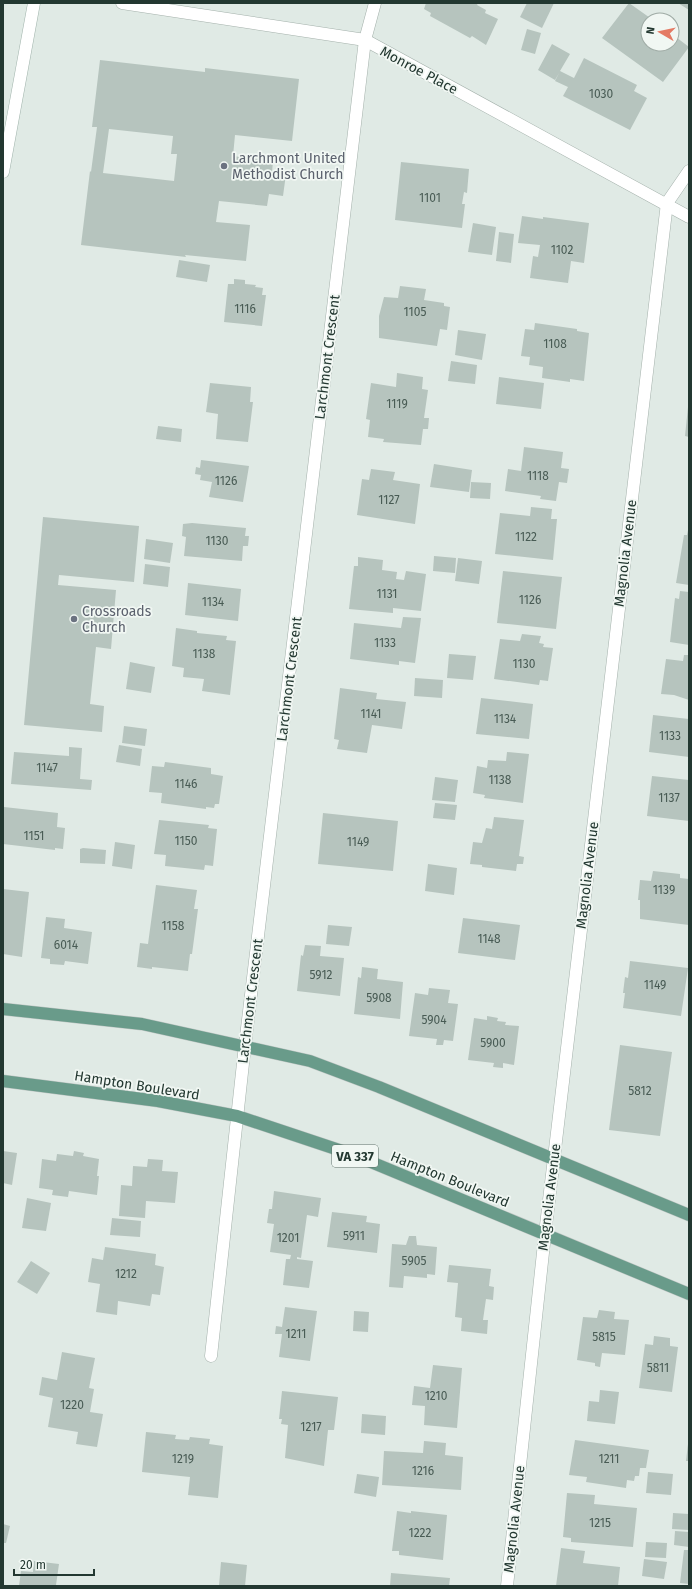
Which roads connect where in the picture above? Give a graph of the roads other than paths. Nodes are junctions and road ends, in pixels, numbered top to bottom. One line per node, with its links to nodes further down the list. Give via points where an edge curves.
1 (34, 3): 6 (street)
2 (122, 3): 4 (street, Monroe Place)
3 (375, 3): 4 (street, Larchmont Crescent)
4 (365, 40): 7 (street, Monroe Place); 10 (street, Larchmont Crescent)
5 (689, 171): 7 (street, Magnolia Avenue)
6 (3, 172)
7 (667, 204): 8 (street, Monroe Place); 13 (street, Magnolia Avenue)
8 (689, 217)
9 (3, 1009): 10 (main road, via 142,1024)
10 (245, 1046): 12 (street, Larchmont Crescent); 13 (main road, via 310,1060)
11 (3, 1081): 12 (main road, Hampton Boulevard / VA 337, via 158,1101)
12 (237, 1116): 15 (main road, Hampton Boulevard / VA 337, via 354,1155); 17 (street, Larchmont Crescent)
13 (554, 1160): 14 (main road); 15 (street, Magnolia Avenue)
14 (689, 1215)
15 (545, 1234): 16 (main road, Hampton Boulevard / VA 337); 18 (street, Magnolia Avenue)
16 (689, 1294)
17 (211, 1356)
18 (507, 1586)

